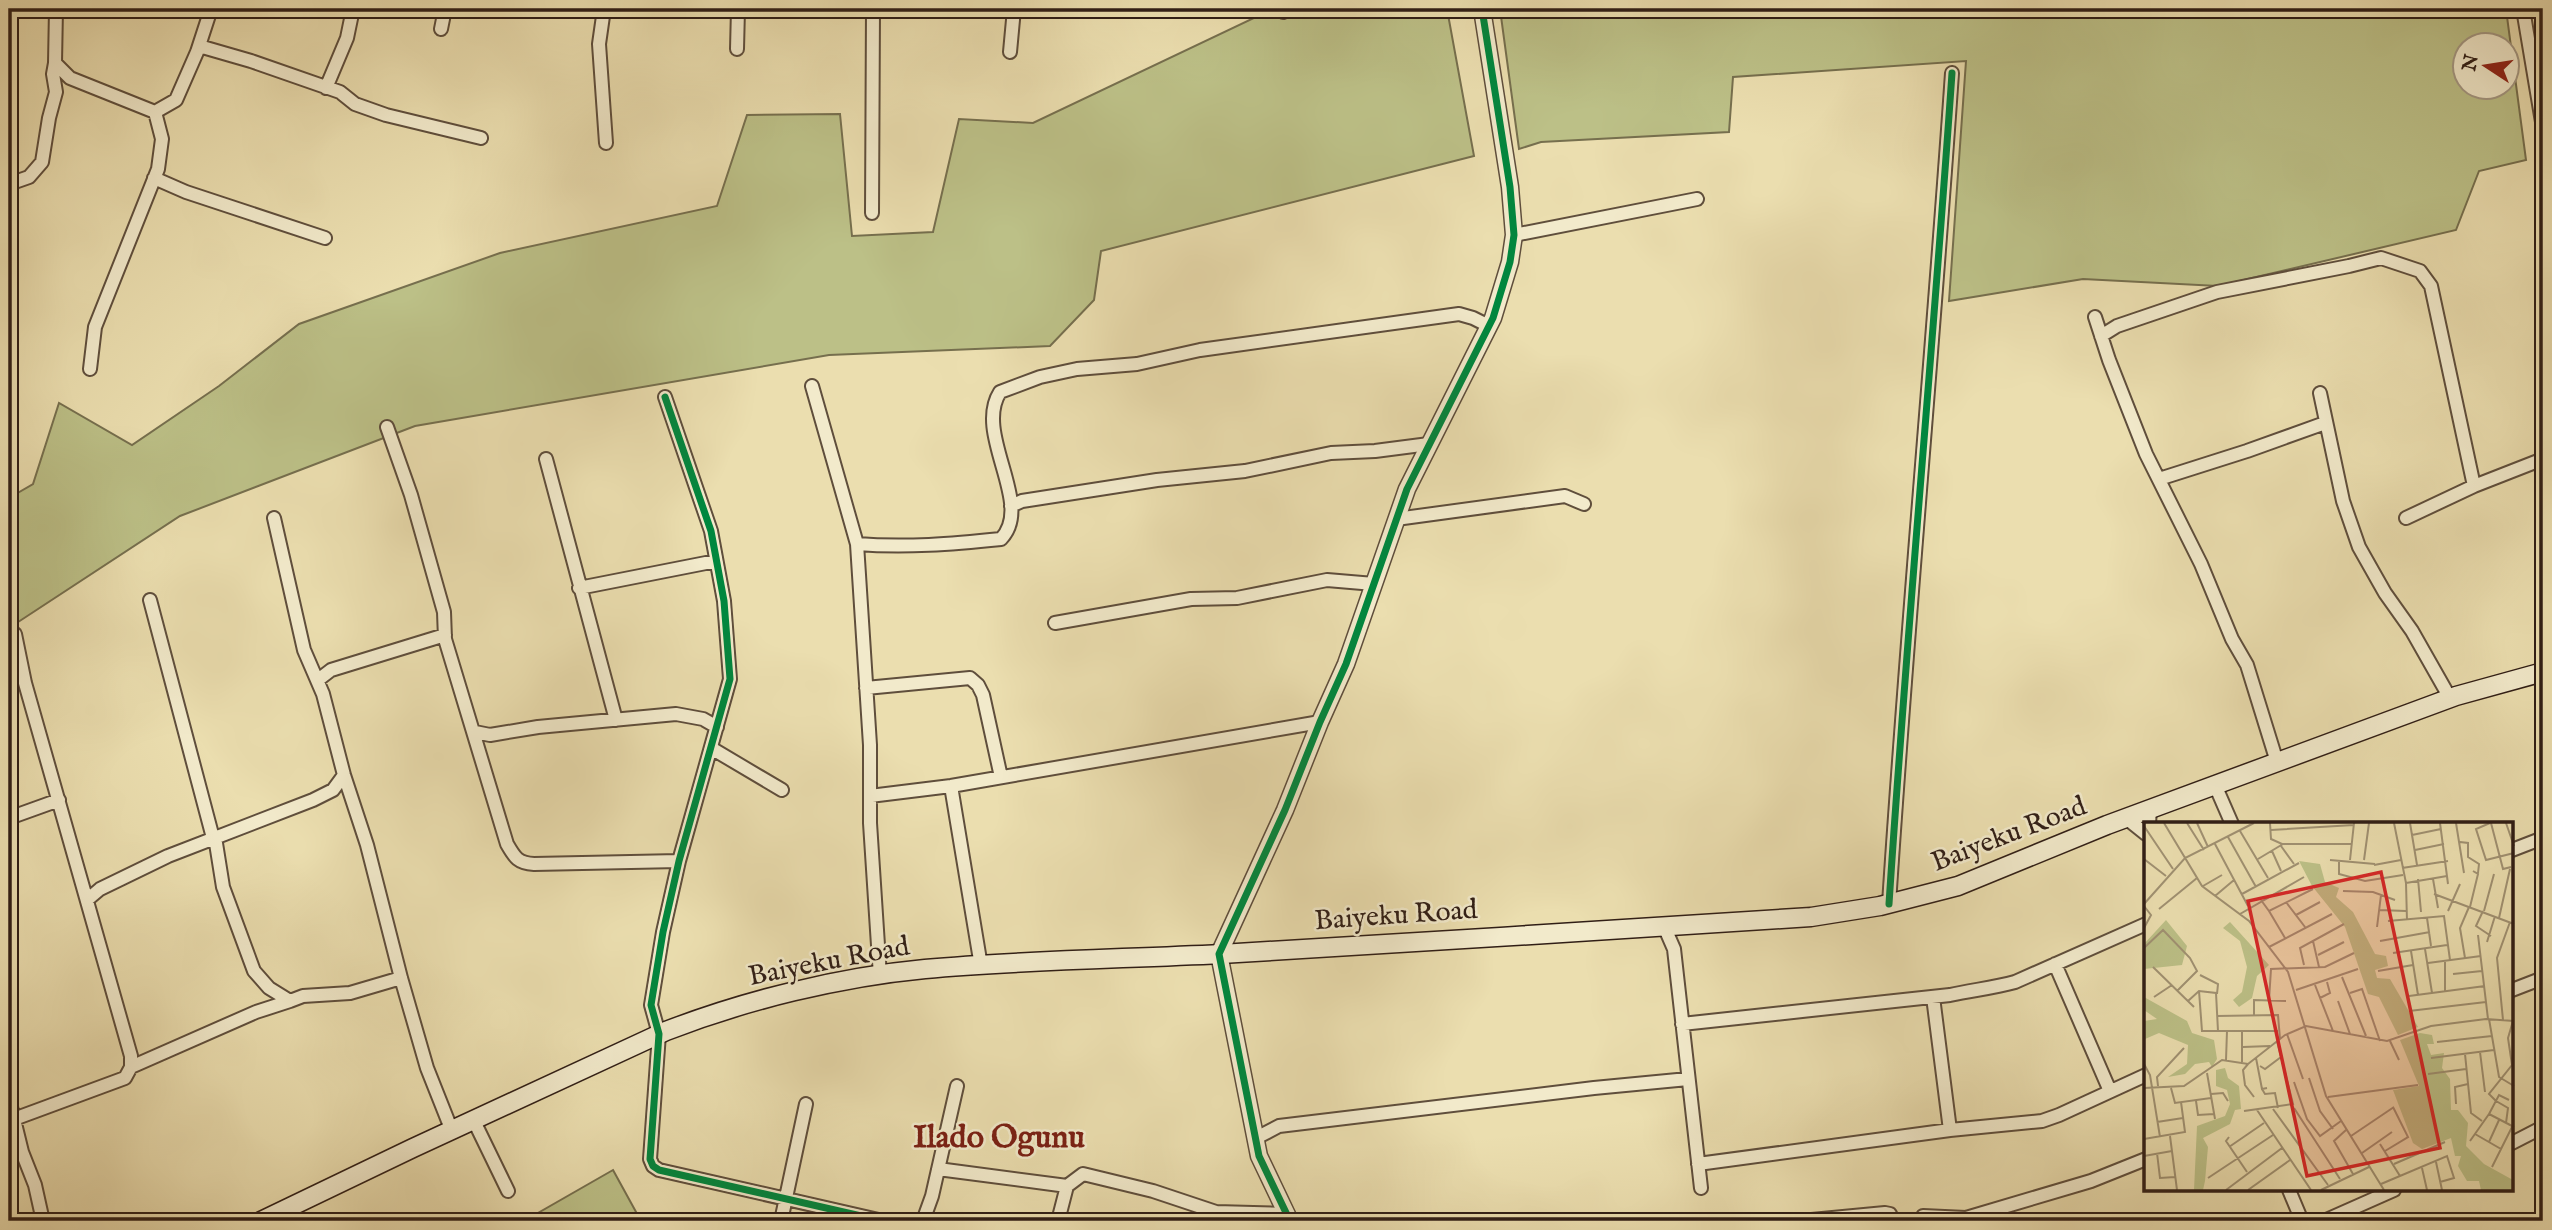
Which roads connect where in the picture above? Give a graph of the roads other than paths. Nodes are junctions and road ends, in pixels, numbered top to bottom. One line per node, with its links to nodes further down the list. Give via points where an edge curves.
1 (56, 9): 15 (street)
2 (211, 9): 12 (street)
3 (353, 9): 18 (street)
4 (445, 9): 11 (street)
5 (604, 9): 23 (street, via 599,54)
6 (738, 9): 13 (street)
7 (873, 9): 27 (street)
8 (1014, 9): 14 (street)
9 (1482, 9): 28 (street)
10 (2523, 9): 21 (street)
11 (441, 29)
12 (199, 46): 18 (street); 20 (street, via 176,100)
13 (737, 49)
14 (1010, 52)
15 (55, 63): 17 (street); 19 (street)
16 (1952, 73): 88 (street)
17 (75, 80): 19 (street); 20 (street)
18 (326, 88): 22 (street, via 360,107)
19 (56, 92): 25 (street, via 43,162 29,177)
20 (155, 112): 24 (street, via 162,139)
21 (2543, 128)
22 (481, 138)
23 (606, 143)
24 (154, 178): 29 (street); 33 (street, via 95,327)
25 (9, 184)
26 (1696, 199): 28 (street)
27 (872, 213)
28 (1514, 235): 31 (street)
29 (326, 238)
30 (2095, 317): 32 (street)
31 (1489, 326): 39 (street); 45 (street, via 1459,314 1382,323 1137,364 1077,369 1000,392 993,415)
32 (2101, 336): 42 (street); 43 (street, via 2117,326 2217,292 2381,258 2393,260 2420,271 2431,286)
33 (90, 369)
34 (812, 386): 49 (street)
35 (2320, 393): 37 (street)
36 (665, 397): 50 (street, via 709,525)
37 (2325, 423): 42 (street); 60 (street, via 2359,547)
38 (387, 427): 56 (street, via 441,601)
39 (1429, 444): 45 (street, via 1331,453 1245,471 1157,480); 48 (street)
40 (545, 459): 52 (street)
41 (2543, 459): 43 (street)
42 (2159, 479): 68 (street, via 2247,665)
43 (2474, 486): 47 (street)
44 (1584, 505): 48 (street, via 1565,496)
45 (1011, 506): 49 (street, via 1008,529 1001,539)
46 (274, 518): 58 (street, via 304,650)
47 (2406, 518)
48 (1396, 519): 51 (street)
49 (857, 544): 59 (street)
50 (716, 561): 52 (street); 63 (street, via 730,679)
51 (1374, 584): 54 (street, via 1327,580); 62 (street)
52 (579, 588): 61 (street)
53 (150, 600): 83 (street)
54 (1055, 623)
55 (15, 634): 77 (street)
56 (444, 635): 58 (street, via 331,670); 64 (street)
57 (2543, 671): 60 (main road, Baiyeku Road)
58 (318, 680): 69 (street)
59 (866, 688): 70 (street, via 970,678 983,695); 76 (street)
60 (2450, 698): 68 (main road, Baiyeku Road)
61 (616, 720): 63 (street, via 676,714); 65 (street)
62 (1320, 722): 70 (street); 91 (street)
63 (717, 727): 66 (street)
64 (475, 732): 65 (street); 67 (street)
65 (490, 735): 67 (street)
66 (711, 748): 74 (street); 86 (street)
67 (480, 749): 86 (street, via 507,844 522,863)
68 (2277, 762): 71 (main road, Baiyeku Road)
69 (344, 775): 73 (street); 75 (street)
70 (1001, 777): 72 (street)
71 (2215, 785): 78 (main road, Baiyeku Road); 81 (street)
72 (951, 786): 76 (street); 93 (street)
73 (333, 790): 75 (street); 83 (street)
74 (782, 790)
75 (351, 795): 95 (street)
76 (870, 796): 94 (street)
77 (59, 800): 79 (street); 87 (street)
78 (2150, 817): 80 (main road, Baiyeku Road)
79 (9, 818)
80 (2126, 818): 82 (street); 88 (main road, Baiyeku Road, via 1958,886)
81 (2231, 822)
82 (2144, 832)
83 (214, 837): 87 (street); 99 (street, via 223,887 254,971)
84 (2543, 838): 85 (street)
85 (2514, 848)
86 (679, 861): 101 (street, via 651,1006)
87 (86, 894): 102 (street)
88 (1889, 904): 89 (main road, Baiyeku Road, via 1811,917)
89 (1671, 925): 91 (main road, Baiyeku Road); 100 (street)
90 (2144, 925): 92 (street)
91 (1219, 954): 93 (main road, Baiyeku Road); 109 (street)
92 (2055, 964): 98 (street, via 2006,985); 106 (street)
93 (981, 965): 94 (main road, Baiyeku Road)
94 (880, 976): 101 (main road, Baiyeku Road, via 708,1015)
95 (401, 978): 99 (street, via 350,993); 115 (street)
96 (2543, 978): 97 (street)
97 (2514, 989)
98 (1933, 997): 100 (street); 114 (street)
99 (290, 1001): 102 (street)
100 (1682, 1024): 104 (street)
101 (659, 1034): 111 (main road, Baiyeku Road); 126 (street, via 653,1166)
102 (131, 1067): 110 (street, via 125,1078)
103 (2144, 1075): 106 (street)
104 (1688, 1079): 112 (street); 119 (street)
105 (957, 1086): 120 (street)
106 (2110, 1091): 114 (street, via 2042,1121)
107 (9, 1099): 110 (street)
108 (806, 1104): 126 (street)
109 (1252, 1116): 112 (street); 116 (street)
110 (14, 1119): 130 (street)
111 (474, 1121): 115 (main road, Baiyeku Road); 123 (street)
112 (1279, 1126): 116 (street)
113 (2543, 1127): 117 (street)
114 (1950, 1130): 119 (street)
115 (452, 1131): 131 (main road, Baiyeku Road)
116 (1256, 1138): 129 (street, via 1259,1156)
117 (2514, 1142)
118 (2144, 1159): 128 (street, via 2091,1181 1966,1218)
119 (1698, 1164): 122 (street)
120 (938, 1169): 121 (street); 134 (street)
121 (1067, 1186): 127 (street, via 1083,1174 1153,1191); 135 (street)
122 (1701, 1188)
123 (508, 1191)
124 (2290, 1192): 140 (street)
125 (2389, 1192): 141 (street)
126 (785, 1199): 132 (street); 133 (street)
127 (1207, 1216): 129 (street)
128 (1923, 1216)
129 (1289, 1218)
130 (43, 1221)
131 (261, 1221)
132 (781, 1221)
133 (883, 1221)
134 (923, 1221)
135 (1058, 1221)
136 (1613, 1221): 137 (street)
137 (1667, 1221)
138 (1801, 1221): 139 (street, via 1885,1213)
139 (1893, 1221)
140 (2302, 1221)
141 (2323, 1221)

